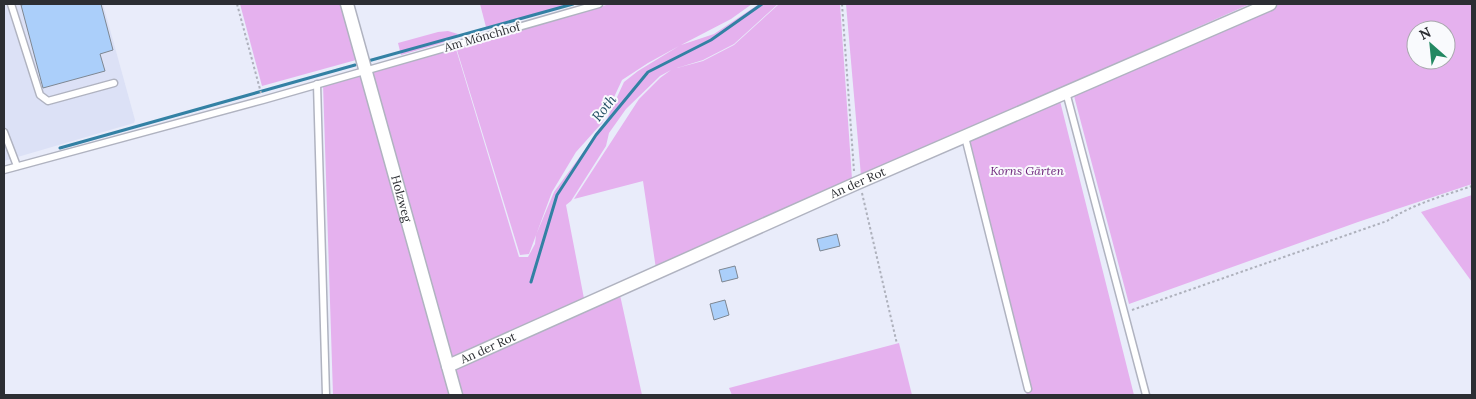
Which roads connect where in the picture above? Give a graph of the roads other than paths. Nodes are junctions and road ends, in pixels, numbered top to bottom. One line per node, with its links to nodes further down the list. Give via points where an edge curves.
1 (11, 4): 6 (lane, via 40,95 48,101)
2 (347, 4): 5 (street, Holzweg)
3 (600, 4): 5 (lane, Am Mönchhof)
4 (1270, 4): 8 (street, An der Rot)
5 (364, 70): 7 (lane, Am Mönchhof); 13 (street, Holzweg)
6 (114, 83)
7 (317, 84): 11 (lane, Am Mönchhof); 15 (lane)
8 (1066, 92): 10 (street, An der Rot); 17 (lane)
9 (4, 132): 11 (lane)
10 (965, 137): 13 (street, An der Rot); 14 (lane)
11 (17, 166): 12 (lane, Am Mönchhof)
12 (4, 170)
13 (448, 366): 16 (street, Holzweg)
14 (1028, 389)
15 (326, 395)
16 (456, 395)
17 (1146, 395)

